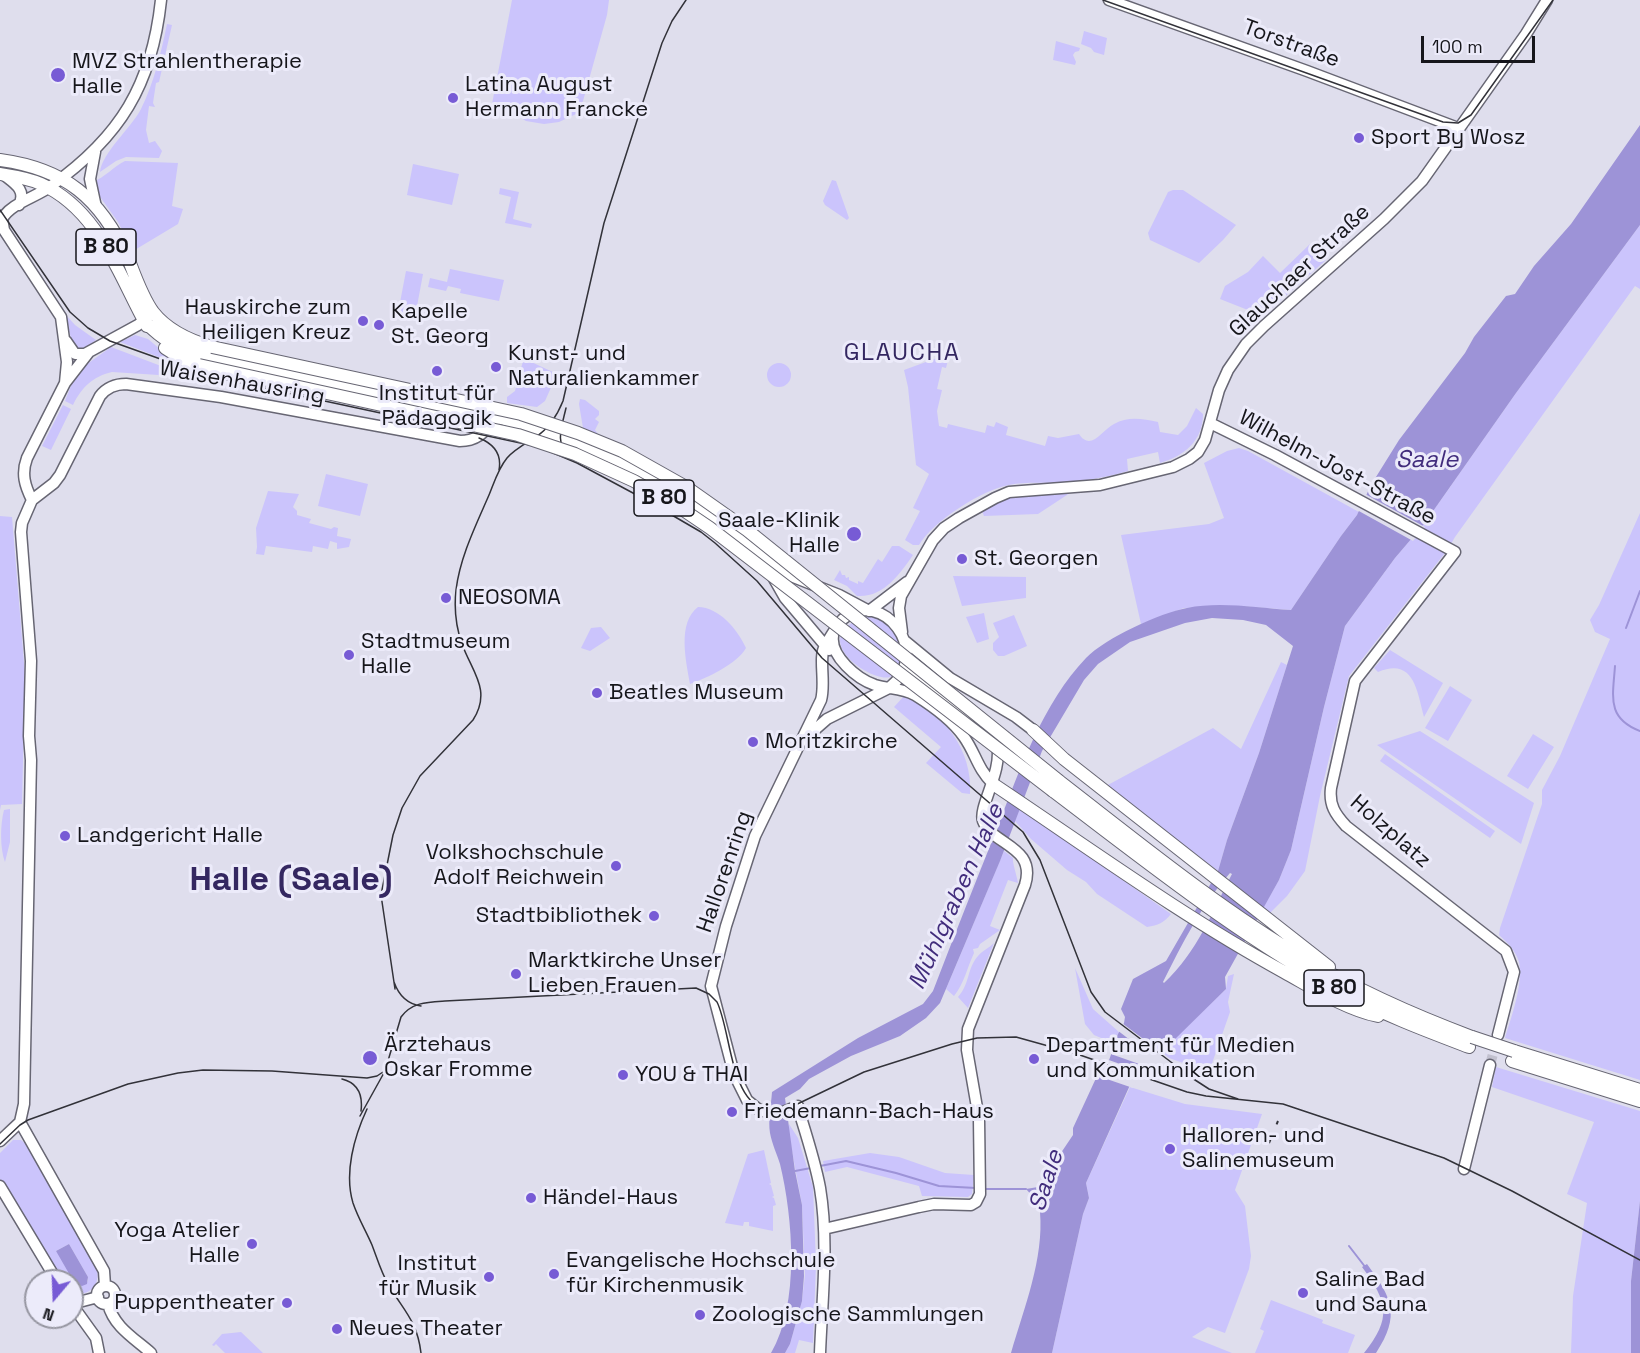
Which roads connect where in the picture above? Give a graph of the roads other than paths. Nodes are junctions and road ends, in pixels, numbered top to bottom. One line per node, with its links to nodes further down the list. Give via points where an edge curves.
1 (161, 0): 7 (street, via 153,47 136,95 122,119)
2 (1109, 0): 6 (street, Torstraße)
3 (1547, 0): 5 (street)
4 (1555, 0): 5 (street)
5 (1526, 34): 6 (street, Glauchaer Straße)
6 (1458, 128): 19 (street, Glauchaer Straße, via 1422,181 1246,344 1223,380)
7 (96, 149): 10 (street); 13 (street, via 90,179)
8 (0, 160): 10 (main road, B 80)
9 (2, 174): 11 (main road, B 80); 12 (street, via 22,192)
10 (62, 178): 11 (street); 13 (main road, B 80)
11 (49, 188): 12 (street); 14 (main road, B 80, via 69,201 95,228)
12 (19, 205): 15 (street, via 4,216 2,223 59,313)
13 (96, 207): 14 (main road, B 80, via 115,233)
14 (148, 316): 16 (street); 18 (main road, via 166,335 193,352); 33 (main road, B 80, bridge, via 212,347 521,414 622,451 687,487 747,530); 33 (main road, B 80, bridge, via 161,345 199,365 518,435 575,454 634,481 710,528)
15 (65, 338): 16 (street, via 75,354); 17 (street)
16 (89, 352): 17 (street)
17 (65, 383): 20 (street, via 24,467)
18 (496, 417): 20 (street, Waisenhausring, via 480,436 460,441 221,397 116,385 100,396 57,480); 22 (street, via 585,447 646,475)
19 (1210, 423): 21 (street, Wilhelm-Jost-Straße); 23 (street, Glauchaer Straße, via 1200,448 1179,465 1100,485 1020,491 995,498 938,534)
20 (32, 500): 43 (street, via 22,523 21,540 31,661 31,785 24,1100)
21 (1446, 548): 37 (street, Holzplatz, via 1455,552 1355,681 1330,802 1346,826 1506,951 1514,972)
22 (763, 555): 24 (street, via 791,576 839,594); 27 (street, via 785,598)
23 (911, 578): 24 (street); 26 (street, via 899,604)
24 (869, 611): 25 (street, via 843,619); 26 (street, via 887,618)
25 (833, 636): 27 (street); 28 (street, via 832,647)
26 (904, 637): 29 (street); 31 (street, via 950,678)
27 (825, 646): 28 (street); 32 (street, Hallorenring, via 824,691)
28 (838, 658): 30 (street, via 868,682)
29 (906, 666): 30 (street); 34 (street, via 997,745)
30 (889, 688): 32 (street, Hallorenring, via 827,719); 34 (street, via 914,695 948,721 963,736 978,766)
31 (1033, 730): 35 (main road, via 1190,857)
32 (803, 740): 47 (street, Hallorenring, via 755,836 711,986 744,1095 753,1106 769,1113 794,1108 814,1160)
33 (1056, 786): 35 (main road, B 80, via 1176,877)
34 (998, 787): 36 (main road, via 1202,925 1262,960 1364,1013); 47 (street, via 982,815 984,823 1018,852 1028,874 972,1017 967,1042 979,1119 980,1194 971,1205 919,1206)
35 (1275, 939): 36 (main road, B 80, via 1346,995); 38 (main road, B 80, via 1351,985)
36 (1403, 1022): 38 (main road, B 80)
37 (1498, 1035)
38 (1471, 1042): 40 (main road, B 80, bridge)
39 (1490, 1065): 45 (street)
40 (1585, 1078): 41 (main road, B 80); 42 (main road, B 80)
41 (1640, 1090)
42 (1640, 1101)
43 (20, 1122): 44 (street); 49 (street, via 104,1271)
44 (0, 1141)
45 (1464, 1169)
46 (0, 1186): 48 (street)
47 (824, 1229): 56 (street)
48 (50, 1269)
49 (105, 1286): 50 (street, via 98,1290); 52 (street, via 115,1292)
50 (98, 1297): 51 (street); 52 (street)
51 (84, 1301)
52 (108, 1304): 55 (street, via 118,1325)
53 (84, 1321): 54 (street, via 96,1338)
54 (99, 1353)
55 (151, 1353)
56 (820, 1353)

